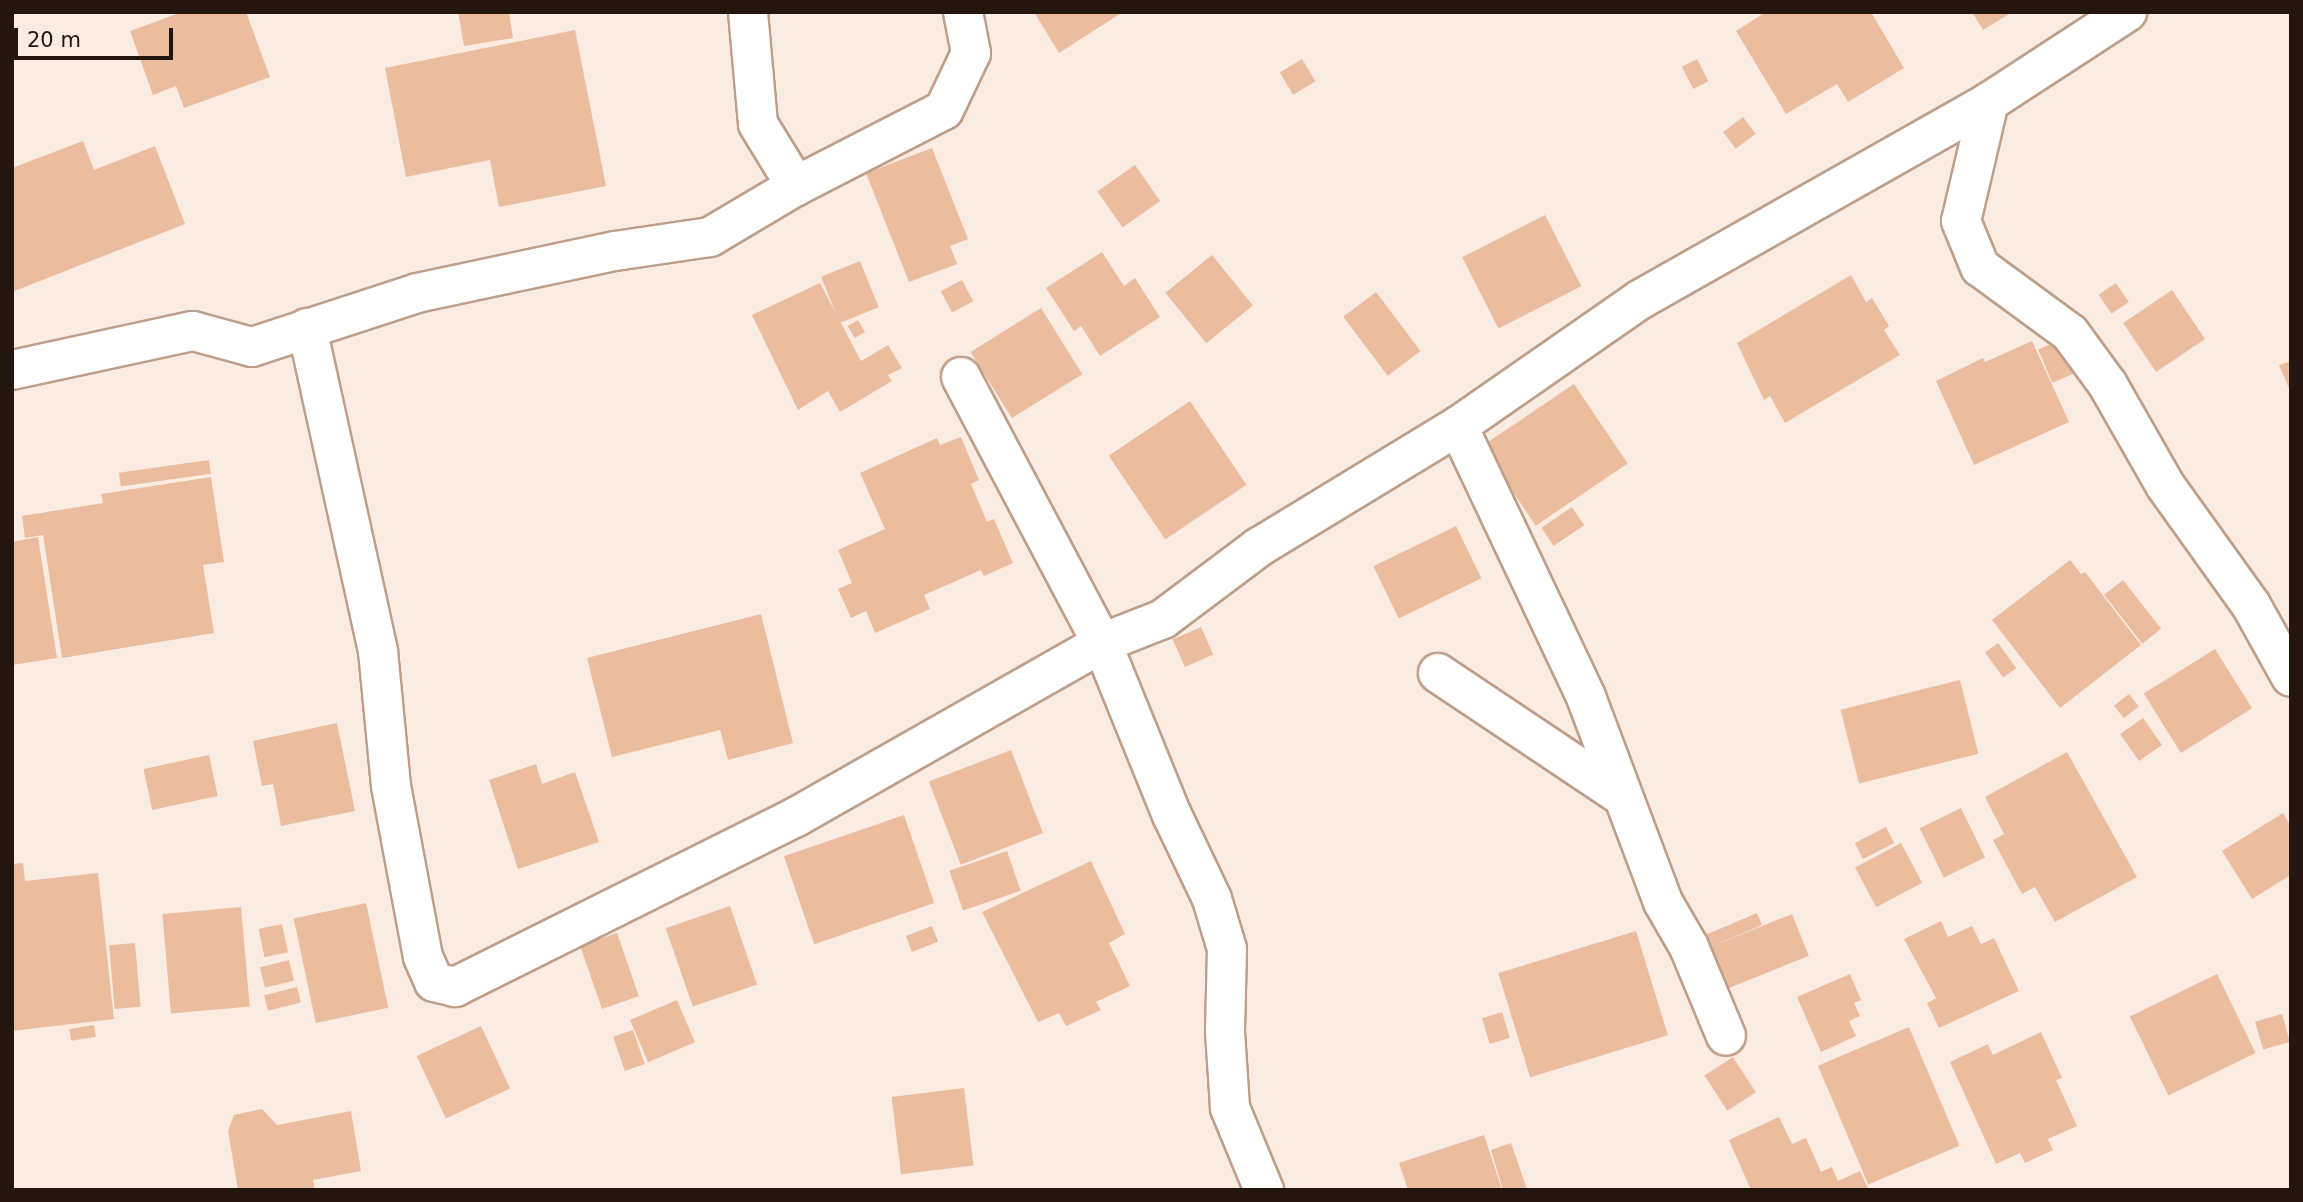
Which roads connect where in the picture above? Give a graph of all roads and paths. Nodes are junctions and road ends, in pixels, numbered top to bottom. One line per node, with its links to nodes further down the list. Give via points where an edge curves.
1 (748, 12): 5 (street, via 758,124)
2 (963, 12): 5 (street, via 971,53 944,110)
3 (2127, 12): 4 (street)
4 (1989, 102): 9 (street, via 1641,299); 12 (street, via 1961,221 1980,267 2070,333 2108,385 2165,485 2251,605)
5 (796, 186): 6 (street, via 710,237 615,251 430,290)
6 (307, 328): 7 (street, via 252,347 192,331); 10 (street, via 379,651 391,786 423,957 434,982 455,987 492,972 796,817)
7 (12, 370)
8 (961, 377): 10 (street)
9 (1458, 426): 10 (street, via 1259,547 1163,619); 13 (street, via 1586,697)
10 (1102, 643): 15 (street, via 1172,815 1212,899 1227,949 1225,1032 1230,1108)
11 (1438, 673): 13 (street)
12 (2291, 677)
13 (1622, 796): 14 (street, via 1663,902 1689,947)
14 (1726, 1035)
15 (1264, 1190)

